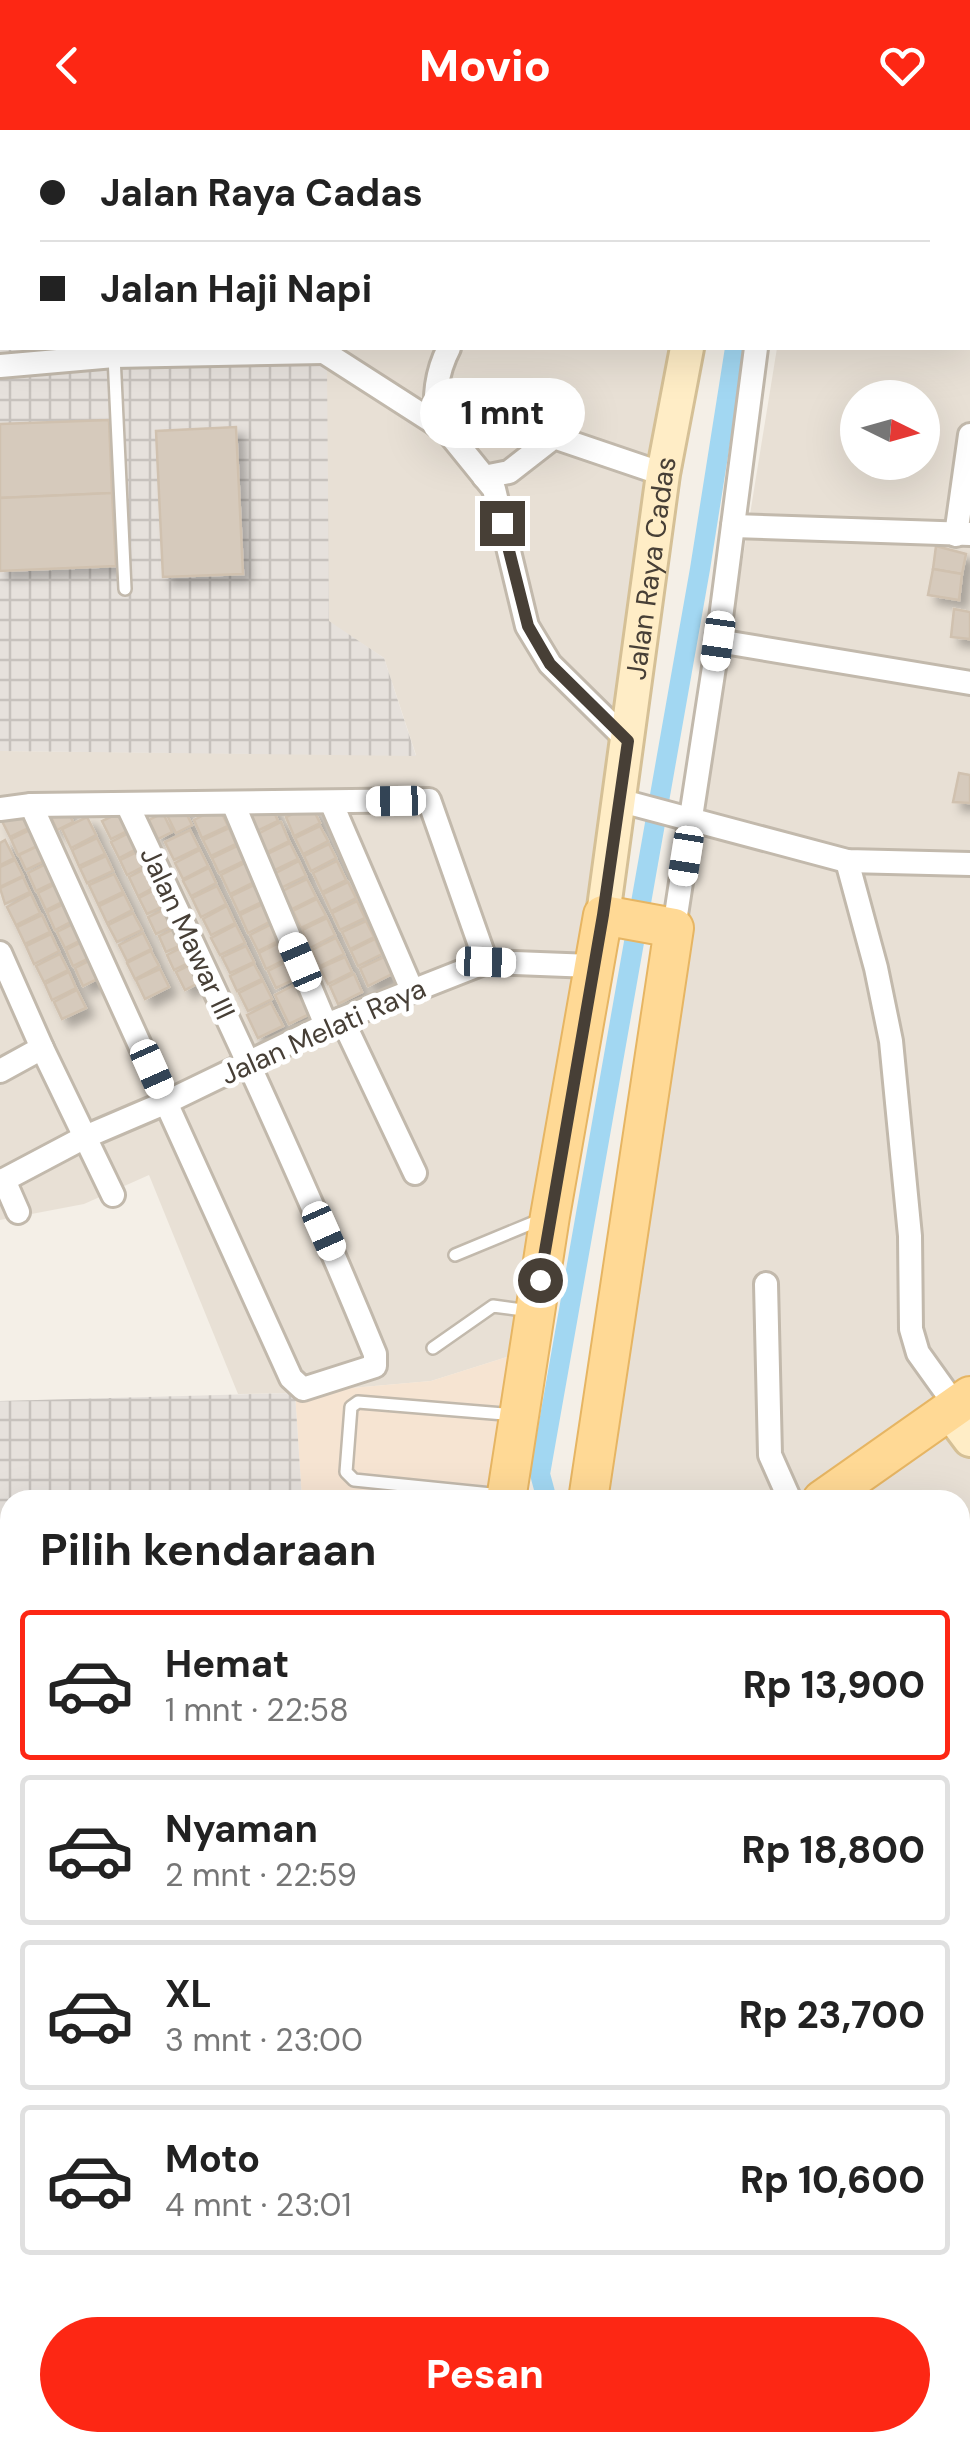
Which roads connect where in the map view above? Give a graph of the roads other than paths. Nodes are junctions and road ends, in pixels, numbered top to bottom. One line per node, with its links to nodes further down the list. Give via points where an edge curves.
1 (323, 350): 5 (street); 7 (street)
2 (448, 350): 7 (street, via 434,398)
3 (687, 350): 9 (street, Jalan Raya Cadas)
4 (756, 350): 11 (street)
5 (114, 356): 6 (street); 13 (lane)
6 (0, 366)
7 (438, 425): 10 (street)
8 (970, 435): 12 (street)
9 (662, 474): 10 (street, via 554,437 509,472); 16 (street, Jalan Raya Cadas)
10 (484, 477): 16 (street, via 494,489 528,626 550,664)
11 (733, 526): 12 (street); 14 (street)
12 (963, 534)
13 (124, 589)
14 (718, 641): 15 (street); 23 (street)
15 (970, 683)
16 (628, 741): 19 (street, Jalan Raya Cadas)
17 (233, 802): 18 (street); 20 (street); 32 (street)
18 (331, 802): 29 (street, via 431,802); 31 (street)
19 (630, 803): 23 (street); 26 (street, Jalan Raya Cadas)
20 (127, 804): 21 (street); 34 (street, Jalan Mawar III)
21 (31, 805): 22 (street); 36 (street)
22 (0, 809)
23 (686, 818): 24 (street); 27 (street)
24 (846, 861): 25 (street); 47 (street, via 891,1040 912,1330 918,1353)
25 (970, 864)
26 (610, 917): 27 (main road); 30 (main road, Jalan Raya Cadas)
27 (668, 928): 51 (main road)
28 (0, 954): 33 (street)
29 (486, 962): 30 (street); 31 (street, Jalan Melati Raya)
30 (592, 966): 42 (main road, Jalan Raya Cadas)
31 (412, 990): 32 (street, Jalan Melati Raya)
32 (334, 1022): 34 (street, Jalan Melati Raya); 38 (street)
33 (42, 1048): 35 (street); 37 (street)
34 (250, 1062): 36 (street, Jalan Melati Raya); 36 (street, Jalan Mawar III, via 375,1366 303,1389 291,1378)
35 (0, 1070)
36 (167, 1102): 37 (street, Jalan Melati Raya)
37 (85, 1137): 39 (street, Jalan Melati Raya); 40 (street)
38 (414, 1172)
39 (2, 1181): 41 (street)
40 (114, 1194)
41 (18, 1212)
42 (550, 1216): 43 (lane); 45 (main road, Jalan Raya Cadas)
43 (455, 1256)
44 (766, 1284): 52 (street, via 770,1455)
45 (535, 1312): 46 (lane, via 493,1306); 48 (main road, Jalan Raya Cadas)
46 (434, 1348)
47 (961, 1414): 53 (main road)
48 (517, 1415): 49 (lane, via 358,1402 351,1407 346,1472 354,1480); 50 (main road, Jalan Raya Cadas)
49 (438, 1490)
50 (507, 1490)
51 (589, 1490)
52 (786, 1490)
53 (838, 1490)

